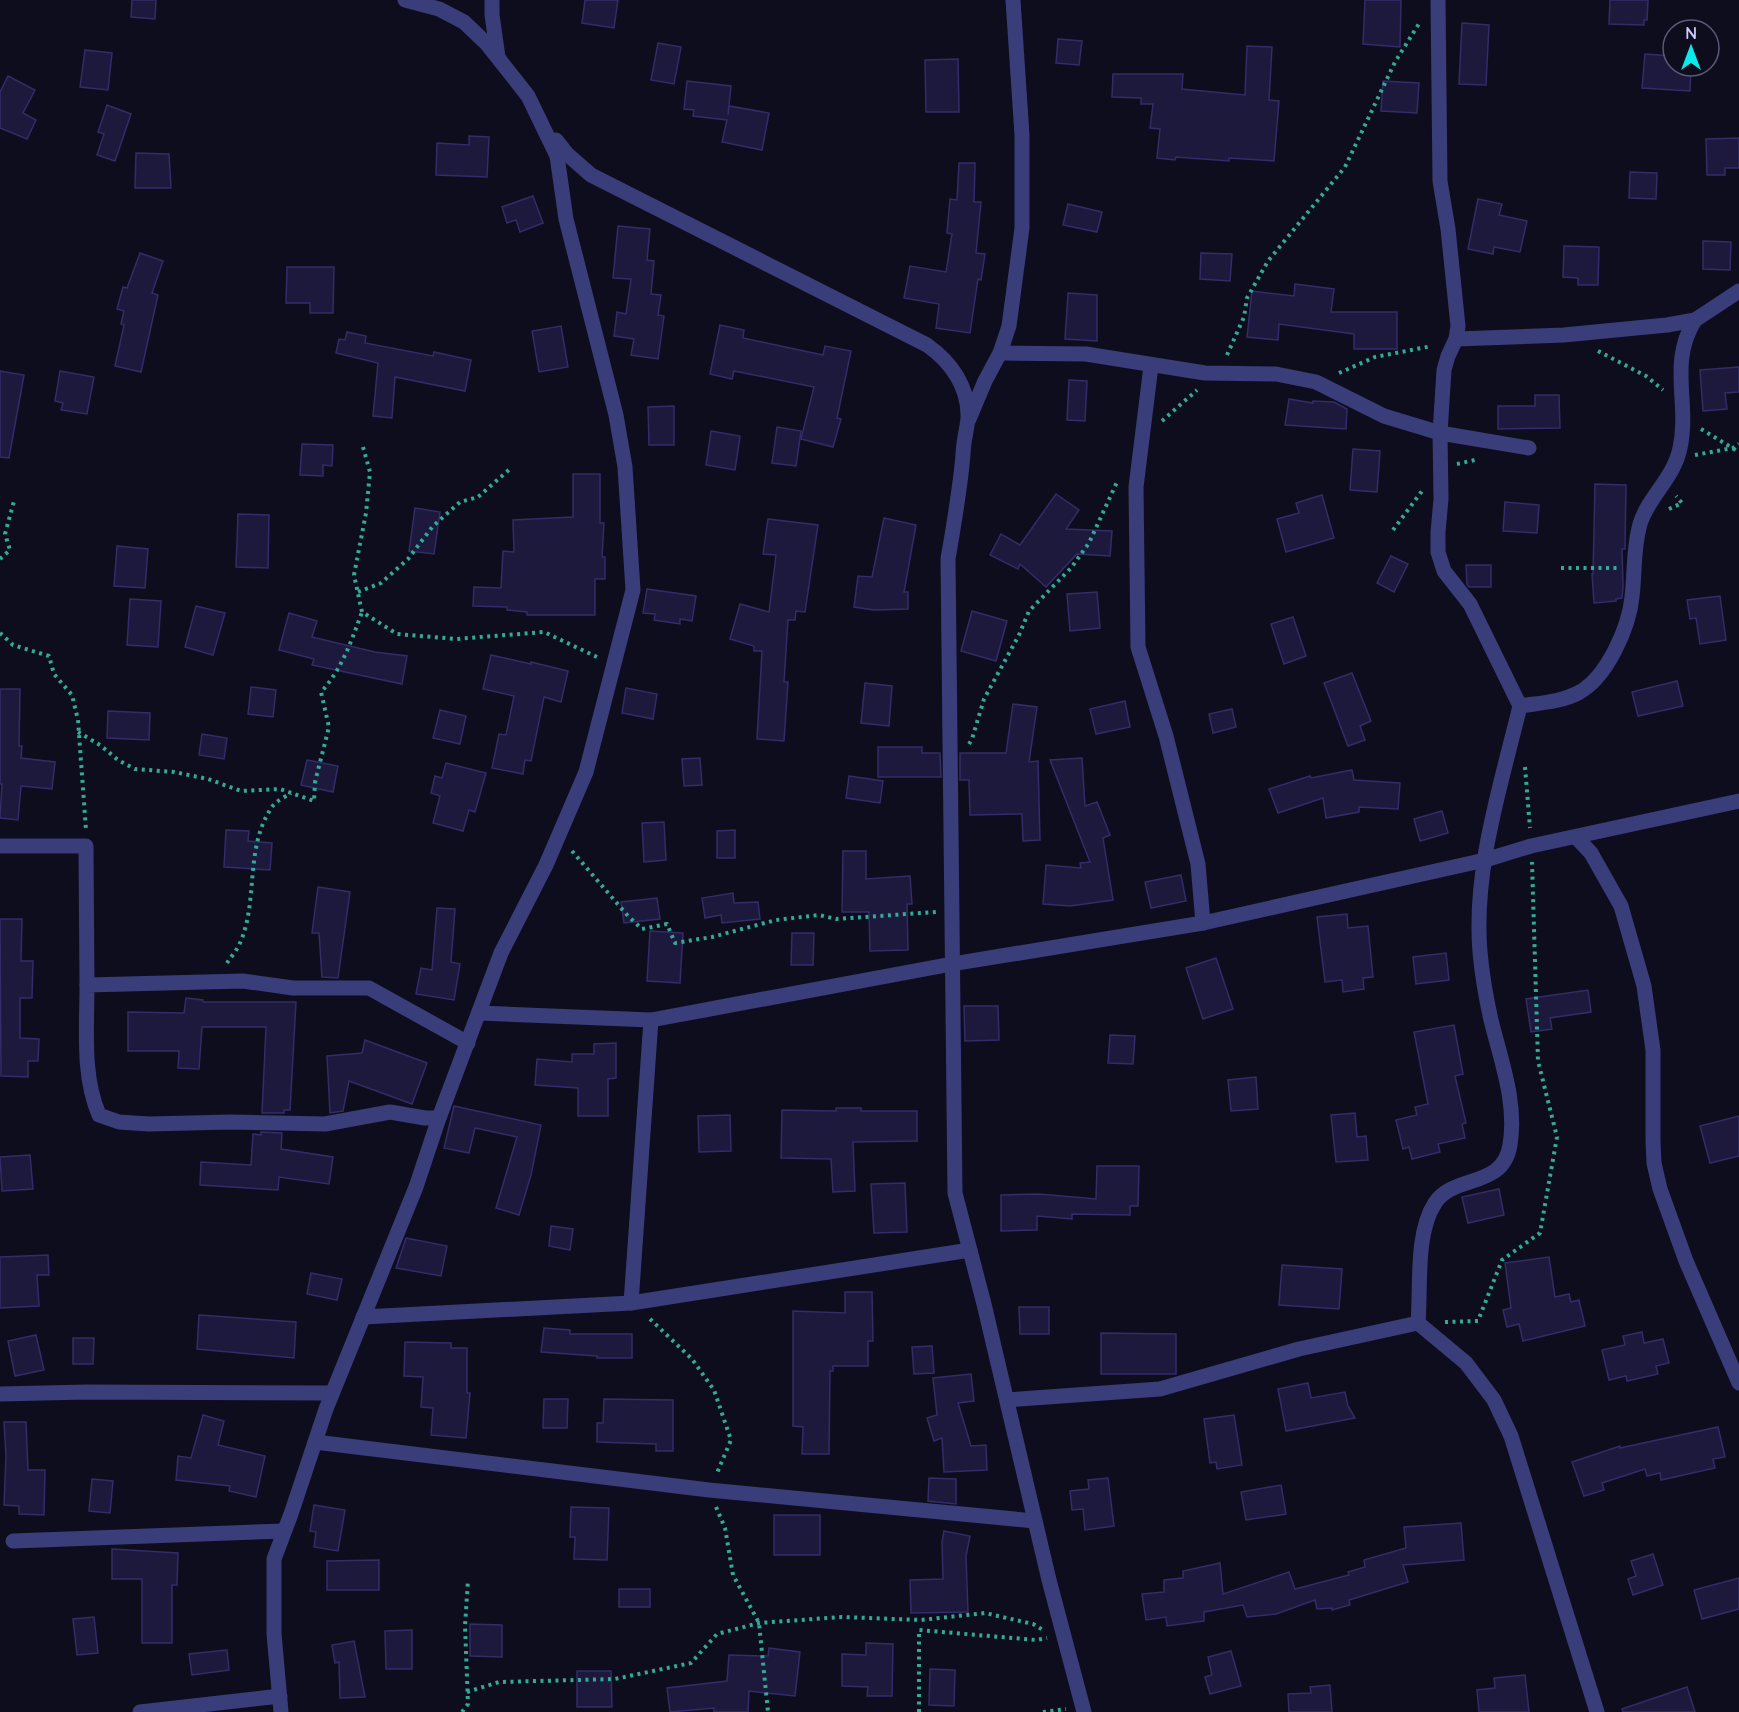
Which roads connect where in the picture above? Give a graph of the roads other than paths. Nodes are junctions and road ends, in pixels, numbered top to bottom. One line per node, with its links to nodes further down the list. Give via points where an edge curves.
1 (405, 0): 5 (street, via 439,9 464,22)
2 (492, 0): 5 (street)
3 (1013, 0): 10 (street, via 1022,135 1022,228 1010,326)
4 (1438, 0): 9 (street, via 1440,181 1454,281)
5 (498, 58): 6 (street, via 528,96)
6 (536, 114): 12 (street, via 567,154 591,175 935,350 957,375 964,394); 23 (street, via 557,156 566,219 616,416 625,468 633,590 586,772 546,865 501,953)
7 (1739, 291): 8 (street)
8 (1695, 320): 9 (street, via 1564,335); 15 (street, via 1681,354 1680,448 1640,523 1632,568 1630,615 1621,637 1604,668 1580,692 1564,699)
9 (1456, 339): 13 (street, via 1444,370)
10 (1000, 353): 11 (street, via 1086,354); 12 (street)
11 (1151, 366): 13 (street, via 1205,373 1276,374 1316,382 1384,416); 20 (street, via 1136,487 1138,647 1166,736 1198,864)
12 (966, 426): 21 (street, via 948,559)
13 (1440, 433): 14 (street); 15 (street, via 1438,552 1444,571 1470,604)
14 (1529, 448)
15 (1520, 706): 19 (street)
16 (1739, 801): 17 (street)
17 (1576, 837): 19 (street); 31 (street, via 1621,906 1644,986 1653,1050 1654,1163 1660,1189 1686,1261)
18 (0, 846): 22 (street, via 86,846)
19 (1485, 860): 20 (street); 30 (street, via 1480,951 1491,1018 1505,1070 1512,1125 1510,1143 1508,1154 1490,1176 1449,1190 1436,1201 1424,1224)
20 (1203, 923): 21 (street)
21 (952, 964): 24 (street); 27 (street, via 955,1192)
22 (87, 985): 25 (street, via 243,981 292,988 369,988); 26 (street, via 88,1080 99,1115 119,1122 149,1124 325,1124 390,1112)
23 (479, 1013): 24 (street); 25 (street)
24 (651, 1020): 28 (street)
25 (468, 1043): 26 (street)
26 (439, 1118): 29 (street, via 416,1187)
27 (970, 1250): 28 (street); 34 (street)
28 (631, 1302): 29 (street)
29 (363, 1317): 32 (street)
30 (1418, 1323): 34 (street, via 1299,1349 1160,1389); 42 (street, via 1466,1364 1494,1400 1511,1436)
31 (1739, 1383)
32 (332, 1393): 33 (street); 35 (street)
33 (0, 1394)
34 (1007, 1400): 36 (street)
35 (315, 1442): 36 (street, via 709,1490); 37 (street)
36 (1035, 1521): 40 (street)
37 (284, 1531): 38 (street); 39 (street, via 274,1559 274,1634)
38 (13, 1541)
39 (280, 1704): 41 (street)
40 (1077, 1710)
41 (140, 1712)
42 (1597, 1712)

